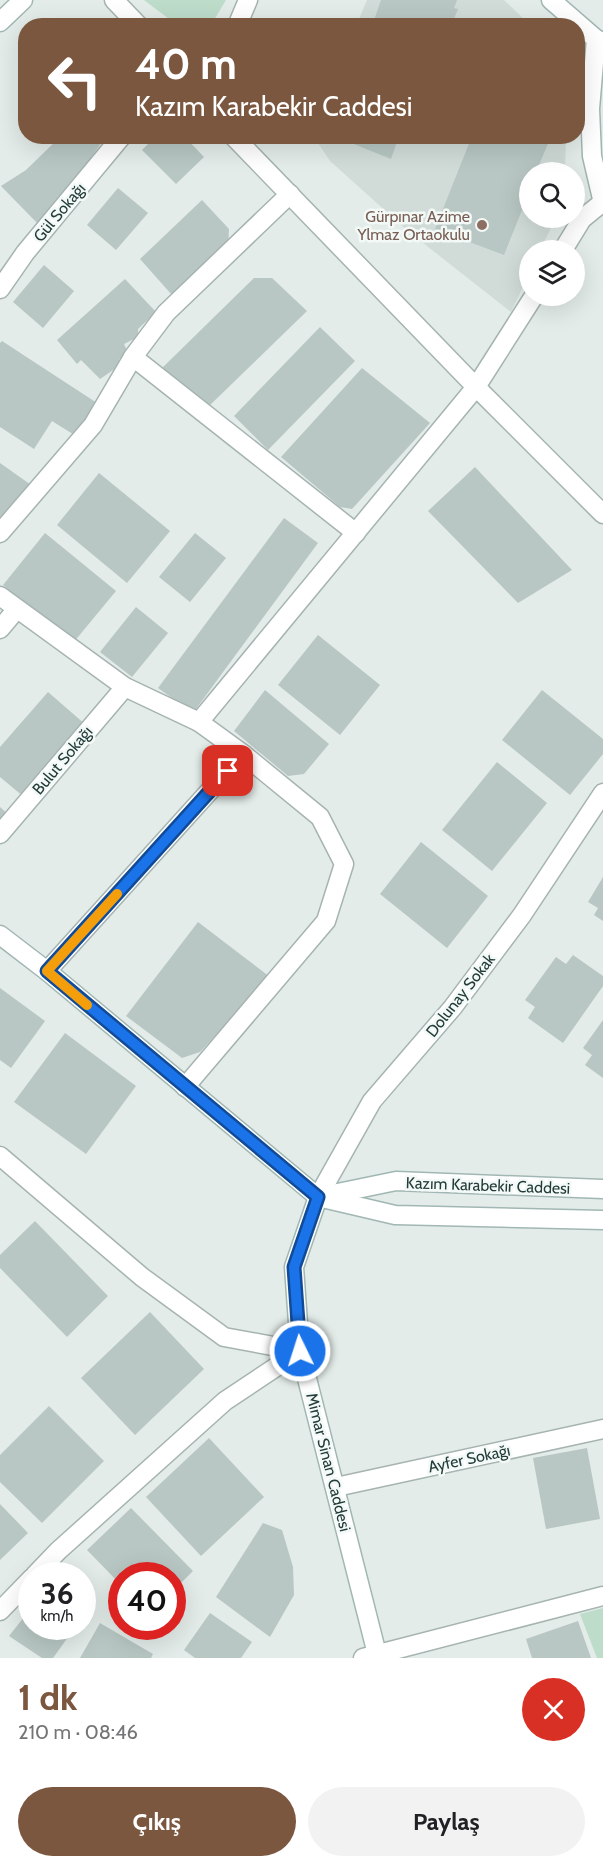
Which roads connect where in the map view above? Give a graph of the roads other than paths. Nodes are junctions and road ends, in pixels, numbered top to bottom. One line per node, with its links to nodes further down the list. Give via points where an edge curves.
1 (23, 0): 8 (street)
2 (114, 0): 5 (street)
3 (248, 0): 6 (street)
4 (551, 0): 7 (street)
5 (131, 18)
6 (240, 18)
7 (574, 18)
8 (0, 22)
9 (585, 27): 10 (street)
10 (601, 40): 14 (street, via 590,121 591,156)
11 (115, 144): 16 (street, Gül Sokağı)
12 (241, 144): 13 (street)
13 (290, 194): 18 (street, via 166,313); 19 (street)
14 (603, 202): 15 (street, via 582,219)
15 (569, 240)
16 (0, 289)
17 (528, 306): 19 (street)
18 (133, 357): 21 (street, via 93,425); 22 (street)
19 (476, 387): 20 (street); 22 (street)
20 (603, 514)
21 (0, 532)
22 (356, 533): 27 (street)
23 (0, 596): 24 (street)
24 (16, 610): 25 (street); 26 (street)
25 (0, 629)
26 (125, 687): 27 (street); 30 (street, Bulut Sokağı)
27 (199, 722): 28 (street)
28 (243, 754): 32 (street); 33 (street, via 320,817 344,864 326,921)
29 (603, 793): 36 (street, Dolunay Sokak, via 522,915 467,989 372,1101)
30 (0, 834)
31 (0, 935): 32 (street)
32 (47, 971): 33 (street)
33 (185, 1087): 36 (street)
34 (0, 1156): 38 (street, via 142,1277 224,1337)
35 (603, 1190): 36 (street, Kazım Karabekir Caddesi, via 396,1181)
36 (318, 1197): 37 (street, via 395,1215); 38 (street, Mimar Sinan Caddesi, via 294,1267)
37 (603, 1220)
38 (300, 1351): 40 (street, Mimar Sinan Caddesi); 41 (street, via 225,1401)
39 (603, 1429): 40 (street, Ayfer Sokağı)
40 (336, 1487): 45 (street, Mimar Sinan Caddesi)
41 (47, 1562)
42 (18, 1592): 44 (street)
43 (603, 1596): 45 (street)
44 (0, 1611)
45 (373, 1656)

